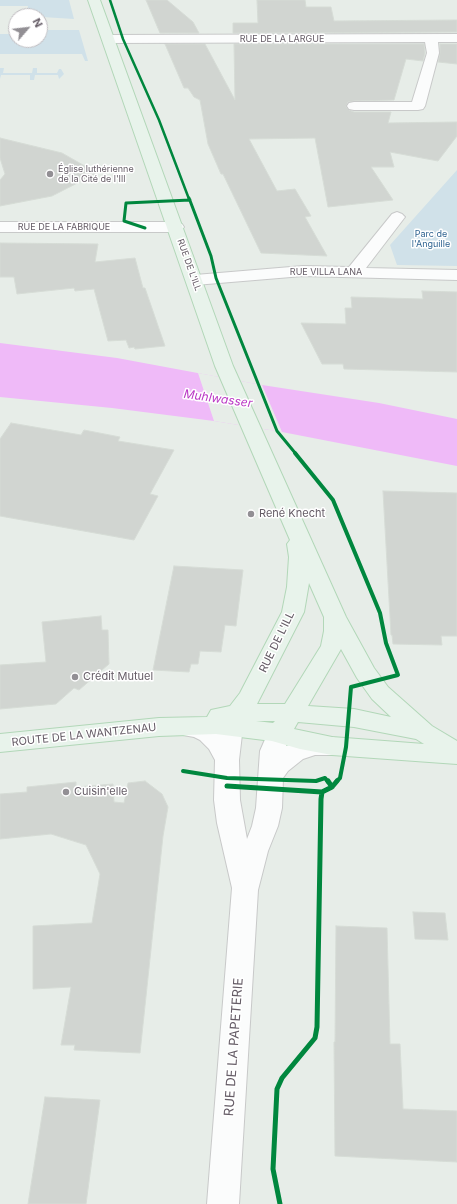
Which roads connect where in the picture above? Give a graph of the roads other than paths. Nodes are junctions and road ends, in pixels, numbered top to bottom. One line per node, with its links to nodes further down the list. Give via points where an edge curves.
1 (94, 0): 4 (main road, RUE DE L'ILL)
2 (431, 38): 3 (street, RUE DE LA LARGUE); 4 (street, RUE DE LA LARGUE); 5 (street, via 433,52 418,106)
3 (457, 38)
4 (108, 39): 8 (main road, RUE DE L'ILL)
5 (354, 106)
6 (397, 217): 9 (street)
7 (0, 227): 8 (street, RUE DE LA FABRIQUE)
8 (176, 227): 11 (main road, RUE DE L'ILL)
9 (354, 272): 10 (street, RUE VILLA LANA); 11 (street, RUE VILLA LANA, via 303,271)
10 (457, 275)
11 (195, 280): 12 (main road, RUE DE L'ILL, via 224,366)
12 (294, 526): 13 (main road, RUE DE L'ILL); 14 (main road, RUE DE L'ILL, via 300,557 294,612)
13 (335, 617): 15 (main road, RUE DE L'ILL, via 332,646 311,683); 17 (main road, RUE DE L'ILL, via 365,672 380,693)
14 (260, 676): 15 (main road, RUE DE L'ILL); 16 (main road, via 248,687 206,710 187,720)
15 (262, 725): 16 (main road, ROUTE DE LA WANTZENAU); 17 (main road, ROUTE DE LA WANTZENAU, via 354,718); 19 (main road, ROUTE DE LA WANTZENAU); 19 (street, RUE DE LA PAPETERIE, via 279,765 294,753 313,746); 21 (street, RUE DE LA PAPETERIE, via 234,745); 22 (street, RUE DE LA PAPETERIE, via 269,808)
16 (167, 726): 18 (main road, ROUTE DE LA WANTZENAU); 21 (street, via 198,729 209,734)
17 (423, 732): 20 (main road, ROUTE DE LA WANTZENAU)
18 (0, 743)
19 (332, 746): 20 (main road, ROUTE DE LA WANTZENAU)
20 (457, 754)
21 (227, 760): 22 (street, RUE DE LA PAPETERIE, via 230,823)
22 (245, 890): 23 (street, RUE DE LA PAPETERIE)
23 (222, 1204)

